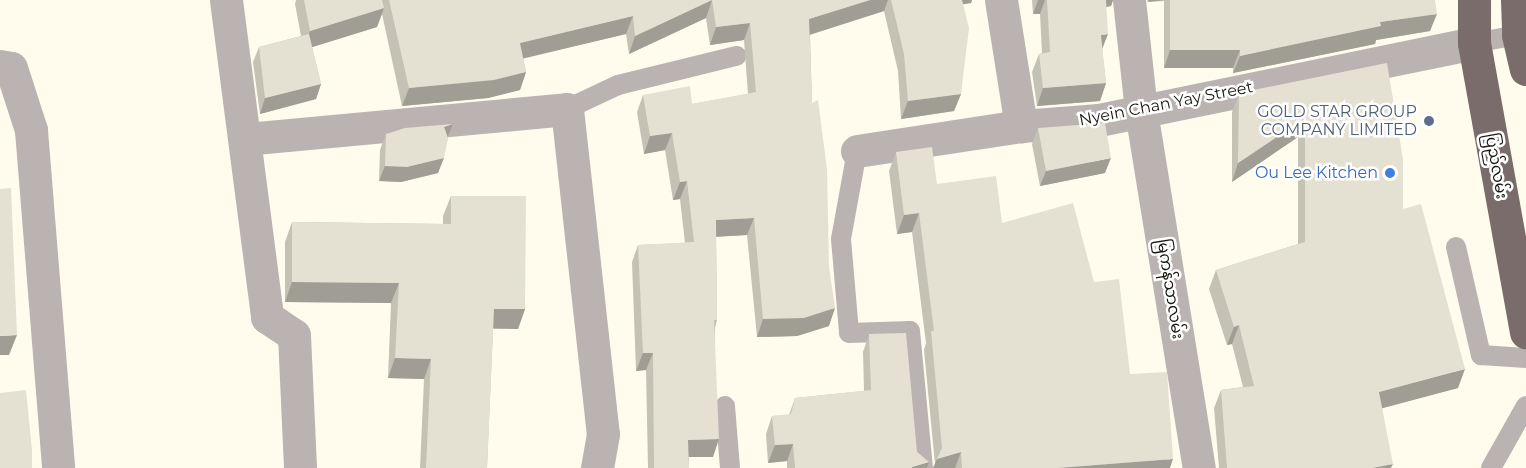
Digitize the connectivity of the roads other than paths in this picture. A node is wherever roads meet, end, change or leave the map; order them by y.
1 (226, 0) edge
2 (1001, 0) edge
3 (1129, 0) edge
4 (1474, 0) edge
5 (1517, 0) edge
6 (1518, 35) junction
7 (1474, 43) junction
8 (736, 56) dead end
9 (0, 66) edge
10 (1526, 69) edge
11 (567, 109) junction
12 (1141, 111) junction
13 (1021, 126) junction
14 (245, 139) junction
15 (857, 151) joint
16 (1456, 247) dead end
17 (1526, 332) edge
18 (1526, 358) edge
19 (725, 405) dead end
20 (1526, 406) edge
21 (58, 468) edge
22 (300, 468) edge
23 (597, 468) edge
24 (730, 468) edge
25 (923, 468) edge
26 (1199, 468) edge
27 (1491, 468) edge

1 - 14 street
2 - 13 street
3 - 12 street, မြကန်သာလမ်း
4 - 7 highway, ပြည်လမ်း
5 - 6 highway
6 - 7 lane
6 - 10 highway
7 - 12 street, Nyein Chan Yay Street
7 - 17 highway, ပြည်လမ်း
8 - 11 lane
9 - 21 street
11 - 14 street
11 - 23 street
12 - 13 street, Nyein Chan Yay Street
12 - 26 street, မြကန်သာလမ်း
13 - 15 street, Nyein Chan Yay Street
14 - 22 street
15 - 25 lane
16 - 18 lane
19 - 24 lane
20 - 27 lane

